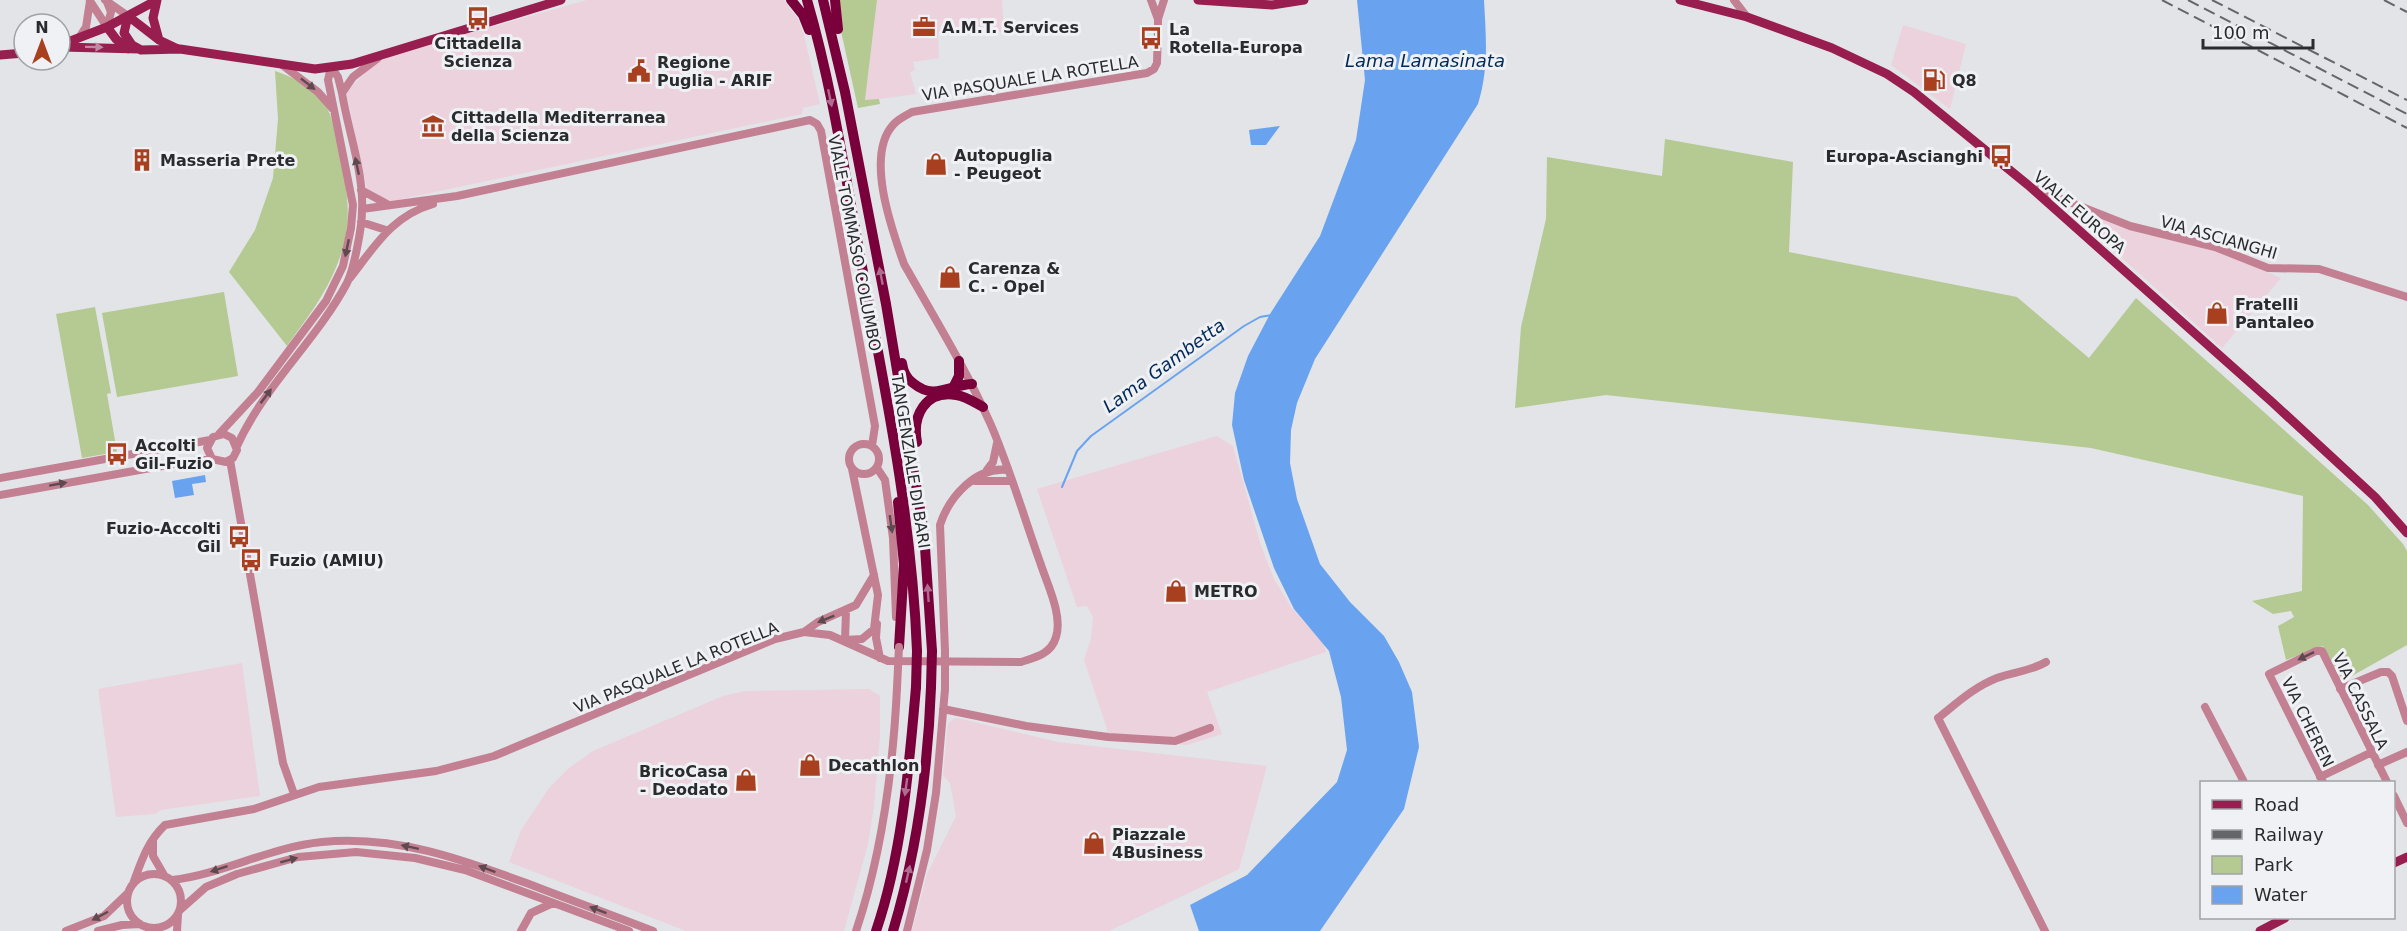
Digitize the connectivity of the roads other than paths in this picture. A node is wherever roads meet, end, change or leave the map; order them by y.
1 (90, 0) edge
2 (157, 0) edge
3 (561, 0) edge
4 (792, 0) edge
5 (807, 0) edge
6 (823, 0) edge
7 (835, 0) edge
8 (1151, 0) edge
9 (1164, 0) edge
10 (1198, 0) edge
11 (1304, 0) edge
12 (1680, 0) edge
13 (1734, 0) edge
14 (106, 1) edge
15 (128, 16) junction
16 (1747, 17) junction
17 (1158, 19) junction
18 (107, 27) junction
19 (79, 38) junction
20 (159, 40) junction
21 (72, 41) edge
22 (72, 47) edge
23 (128, 49) junction
24 (180, 49) junction
25 (141, 50) junction
26 (381, 55) junction
27 (280, 63) junction
28 (331, 67) junction
29 (825, 69) junction
30 (342, 93) junction
31 (333, 109) junction
32 (855, 142) junction
33 (2028, 185) junction
34 (361, 190) junction
35 (457, 196) junction
36 (391, 206) junction
37 (362, 209) junction
38 (361, 222) junction
39 (386, 230) junction
40 (348, 281) junction
41 (2407, 297) edge
42 (886, 304) junction
43 (959, 361) junction
44 (972, 384) junction
45 (956, 391) junction
46 (982, 406) junction
47 (219, 434) junction
48 (210, 440) junction
49 (997, 442) junction
50 (237, 446) junction
51 (872, 446) junction
52 (212, 459) junction
53 (230, 460) junction
54 (877, 468) junction
55 (852, 470) junction
56 (987, 470) junction
57 (1008, 470) junction
58 (914, 471) junction
59 (866, 475) junction
60 (0, 478) edge
61 (973, 481) junction
62 (1012, 481) junction
63 (902, 487) junction
64 (858, 490) junction
65 (0, 495) edge
66 (2407, 533) edge
67 (874, 575) junction
68 (846, 611) junction
69 (877, 617) junction
70 (804, 632) junction
71 (844, 640) junction
72 (899, 647) junction
73 (880, 658) junction
74 (2046, 663) dead end
75 (2269, 674) joint
76 (2340, 689) junction
77 (2205, 707) dead end
78 (943, 709) junction
79 (2407, 721) edge
80 (1210, 728) dead end
81 (2372, 752) junction
82 (2407, 752) edge
83 (2378, 765) junction
84 (2321, 780) edge
85 (2243, 781) edge
86 (2386, 781) edge
87 (294, 794) junction
88 (2395, 798) edge
89 (2407, 823) edge
90 (155, 835) junction
91 (466, 865) junction
92 (164, 875) junction
93 (172, 880) junction
94 (507, 881) junction
95 (133, 884) junction
96 (128, 893) junction
97 (553, 903) junction
98 (179, 912) junction
99 (2283, 919) edge
100 (140, 924) junction
101 (156, 930) edge
102 (66, 931) edge
103 (98, 931) edge
104 (177, 931) edge
105 (521, 931) edge
106 (629, 931) edge
107 (653, 931) edge
108 (856, 931) edge
109 (876, 931) edge
110 (893, 931) edge
111 (907, 931) edge
112 (2045, 931) edge
113 (2260, 931) edge

1 - 18 street
1 - 19 street
2 - 15 main road
2 - 20 main road
3 - 26 main road
4 - 29 highway
5 - 29 highway, TANGENZIALE DI BARI
6 - 32 highway, TANGENZIALE DI BARI
7 - 32 highway
8 - 17 street
9 - 17 street
10 - 11 main road
12 - 16 main road, VIALE EUROPA
13 - 16 street
14 - 15 street
14 - 18 street
15 - 18 main road
15 - 20 main road
15 - 25 main road
16 - 33 main road, VIALE EUROPA
17 - 43 street, VIA PASQUALE LA ROTELLA
18 - 19 main road
18 - 23 main road
19 - 21 main road
20 - 24 main road
22 -> 23 main road
23 - 25 main road
24 - 25 main road
24 - 27 main road
26 - 28 main road
26 - 30 street
27 - 28 main road
27 -> 31 street
28 - 30 street
28 - 31 street
29 -> 63 highway, TANGENZIALE DI BARI
34 -> 30 street
31 -> 47 street
42 -> 32 highway, TANGENZIALE DI BARI
33 - 41 street, VIA ASCIANGHI
33 - 66 main road, VIALE EUROPA
34 - 36 street
34 - 37 street
35 - 36 street
35 - 39 street
35 - 51 street, VIALE TOMMASO COLUMBO
36 - 37 street
37 - 38 street
38 - 39 street
38 - 40 street
39 - 40 street
50 -> 40 street
42 - 45 highway
42 - 58 highway, TANGENZIALE DI BARI
43 - 44 street, VIA PASQUALE LA ROTELLA
43 - 45 highway
44 - 45 highway
44 - 46 street, VIA PASQUALE LA ROTELLA
45 - 46 highway
45 - 58 highway
46 - 49 street, VIA PASQUALE LA ROTELLA
47 - 48 street
47 - 50 street
48 - 52 street
48 - 60 street
49 - 56 street
49 - 57 street, VIA PASQUALE LA ROTELLA
50 - 53 street
51 - 54 street
51 - 55 street
52 - 53 street
65 -> 52 street
53 - 87 street
54 - 59 street
54 -> 72 street
55 - 59 street
55 - 64 street
56 - 57 street
56 - 61 street
57 - 62 street, VIA PASQUALE LA ROTELLA
110 -> 58 highway, TANGENZIALE DI BARI, bridge
59 - 64 street
61 - 62 street
61 - 78 street, bridge
62 - 73 street, VIA PASQUALE LA ROTELLA
63 - 72 highway
63 -> 109 highway, TANGENZIALE DI BARI, bridge
64 - 67 street
67 - 68 street
67 - 69 street
68 -> 70 street
68 - 71 street
69 - 71 street
69 - 73 street
70 - 71 street, VIA PASQUALE LA ROTELLA
70 - 87 street, VIA PASQUALE LA ROTELLA
71 - 73 street, VIA PASQUALE LA ROTELLA
72 - 108 street, bridge
74 - 112 street
76 -> 75 street, VIA CASSALA
75 - 84 street, VIA CHEREN
76 - 79 street
76 - 81 street, VIA CASSALA
77 - 85 street
78 - 80 street
78 - 111 street
81 - 83 street, VIA CASSALA
81 - 84 street
82 - 83 street
83 - 86 street, VIA CASSALA
87 - 90 street, VIA PASQUALE LA ROTELLA
88 - 89 street
90 - 92 street
90 - 95 street
91 -> 93 street
91 - 94 street
98 -> 91 street
92 - 93 street
92 - 95 street
93 - 98 street
94 - 97 street
107 -> 94 street
95 - 96 street
96 - 100 street
96 -> 102 street
97 - 105 street
97 - 106 street
98 - 101 street
98 - 104 street
99 - 113 main road
100 - 101 street
100 - 103 street

